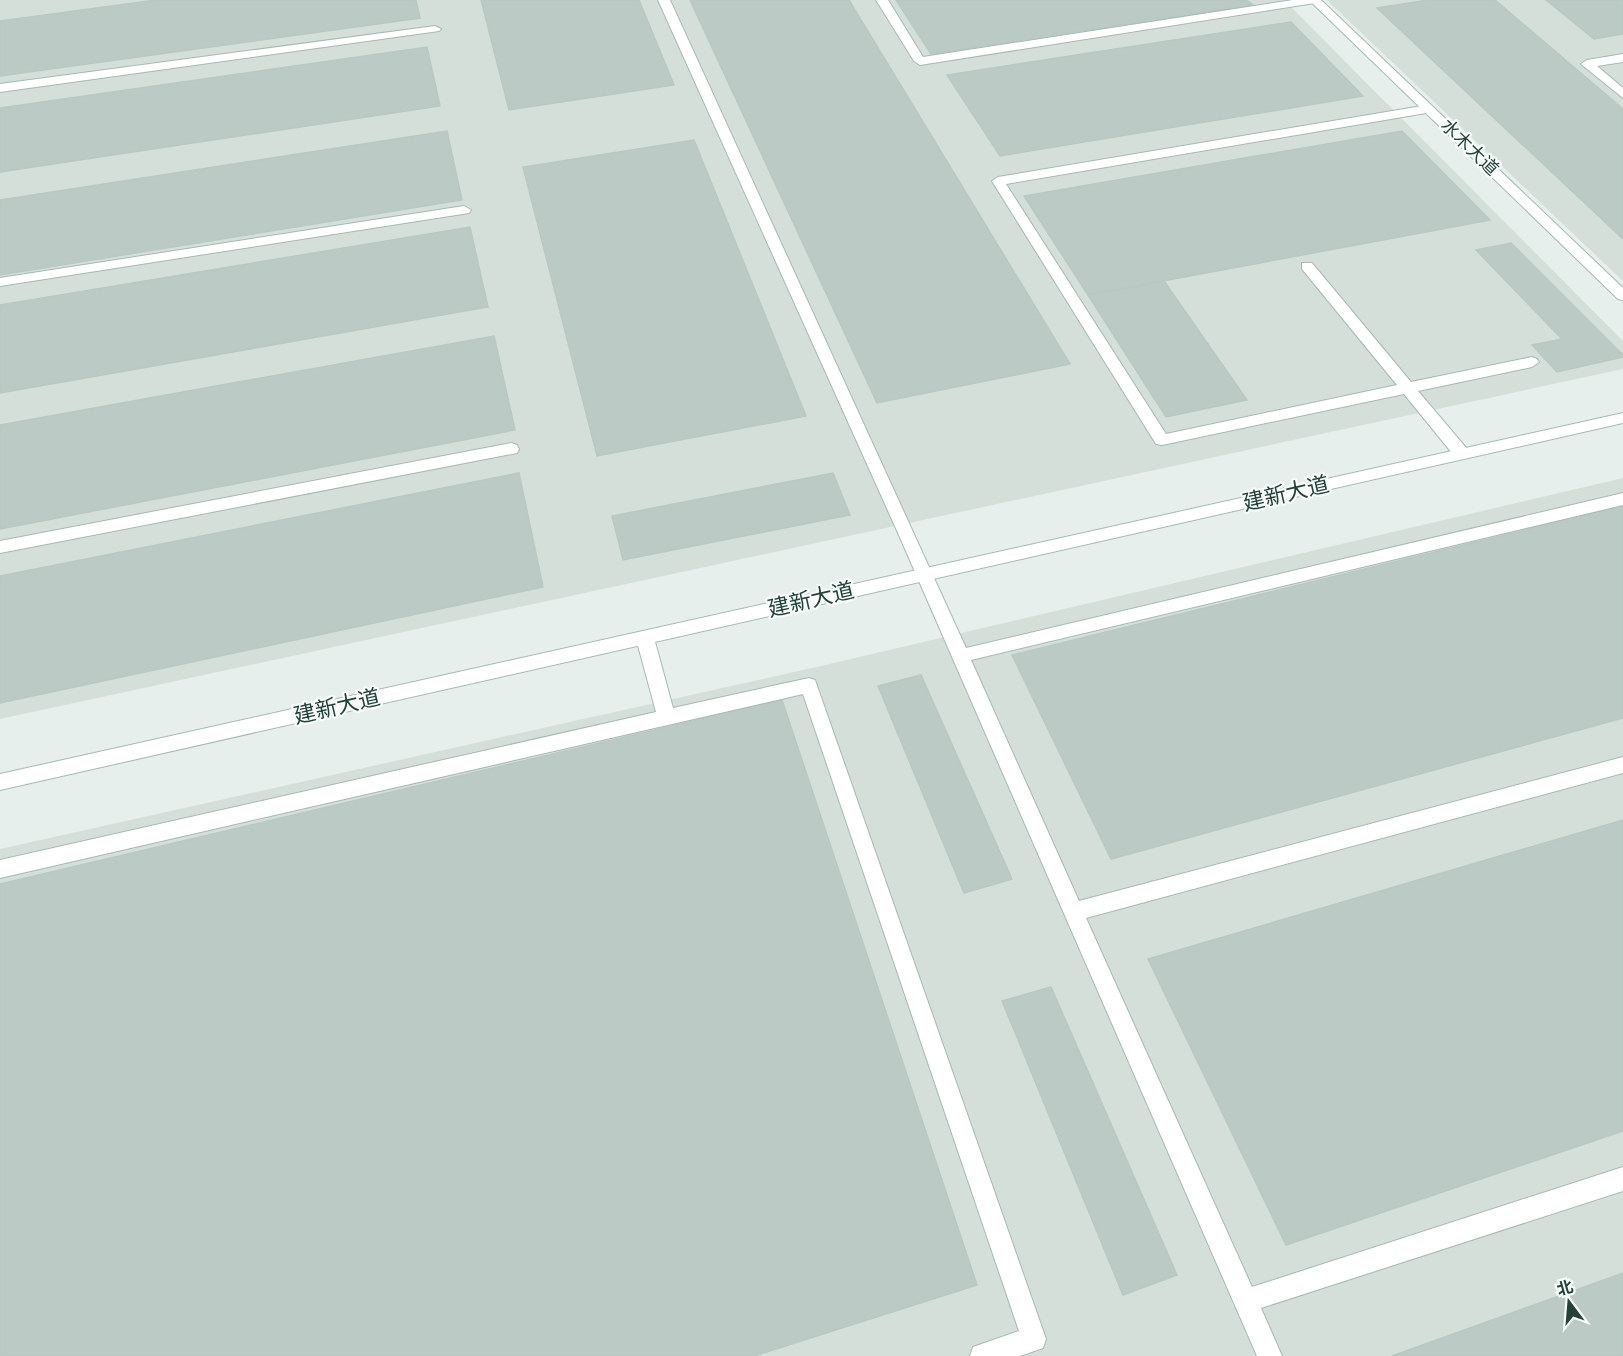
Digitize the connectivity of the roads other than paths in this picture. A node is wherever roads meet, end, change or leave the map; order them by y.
1 (664, 0) edge
2 (882, 0) edge
3 (1315, 0) edge
4 (1268, 4) edge
5 (435, 29) dead end
6 (1623, 58) edge
7 (0, 88) edge
8 (1623, 94) edge
9 (1428, 109) junction
10 (464, 210) dead end
11 (1307, 266) dead end
12 (0, 282) edge
13 (1623, 296) edge
14 (1532, 362) dead end
15 (1408, 388) junction
16 (1623, 418) edge
17 (511, 449) dead end
18 (1462, 454) junction
19 (1623, 499) edge
20 (0, 547) edge
21 (924, 575) junction
22 (645, 638) junction
23 (960, 656) junction
24 (666, 717) junction
25 (1623, 765) edge
26 (0, 782) edge
27 (0, 869) edge
28 (1073, 912) junction
29 (1623, 1179) edge
30 (1246, 1301) junction
31 (982, 1356) edge
32 (1270, 1356) edge

1 - 21 street
2 - 4 street
3 - 4 street
3 - 9 street, 水木大道
5 - 7 street
6 - 8 street
9 - 13 street, 水木大道
9 - 15 street
10 - 12 street
11 - 15 street
14 - 15 street
15 - 18 street
16 - 18 street, 建新大道
17 - 20 street
18 - 21 street, 建新大道
19 - 23 street
21 - 22 street, 建新大道
21 - 23 street
22 - 24 street
22 - 26 street, 建新大道
23 - 28 street
24 - 27 street
24 - 31 street
25 - 28 street
28 - 30 street
29 - 30 street
30 - 32 street

